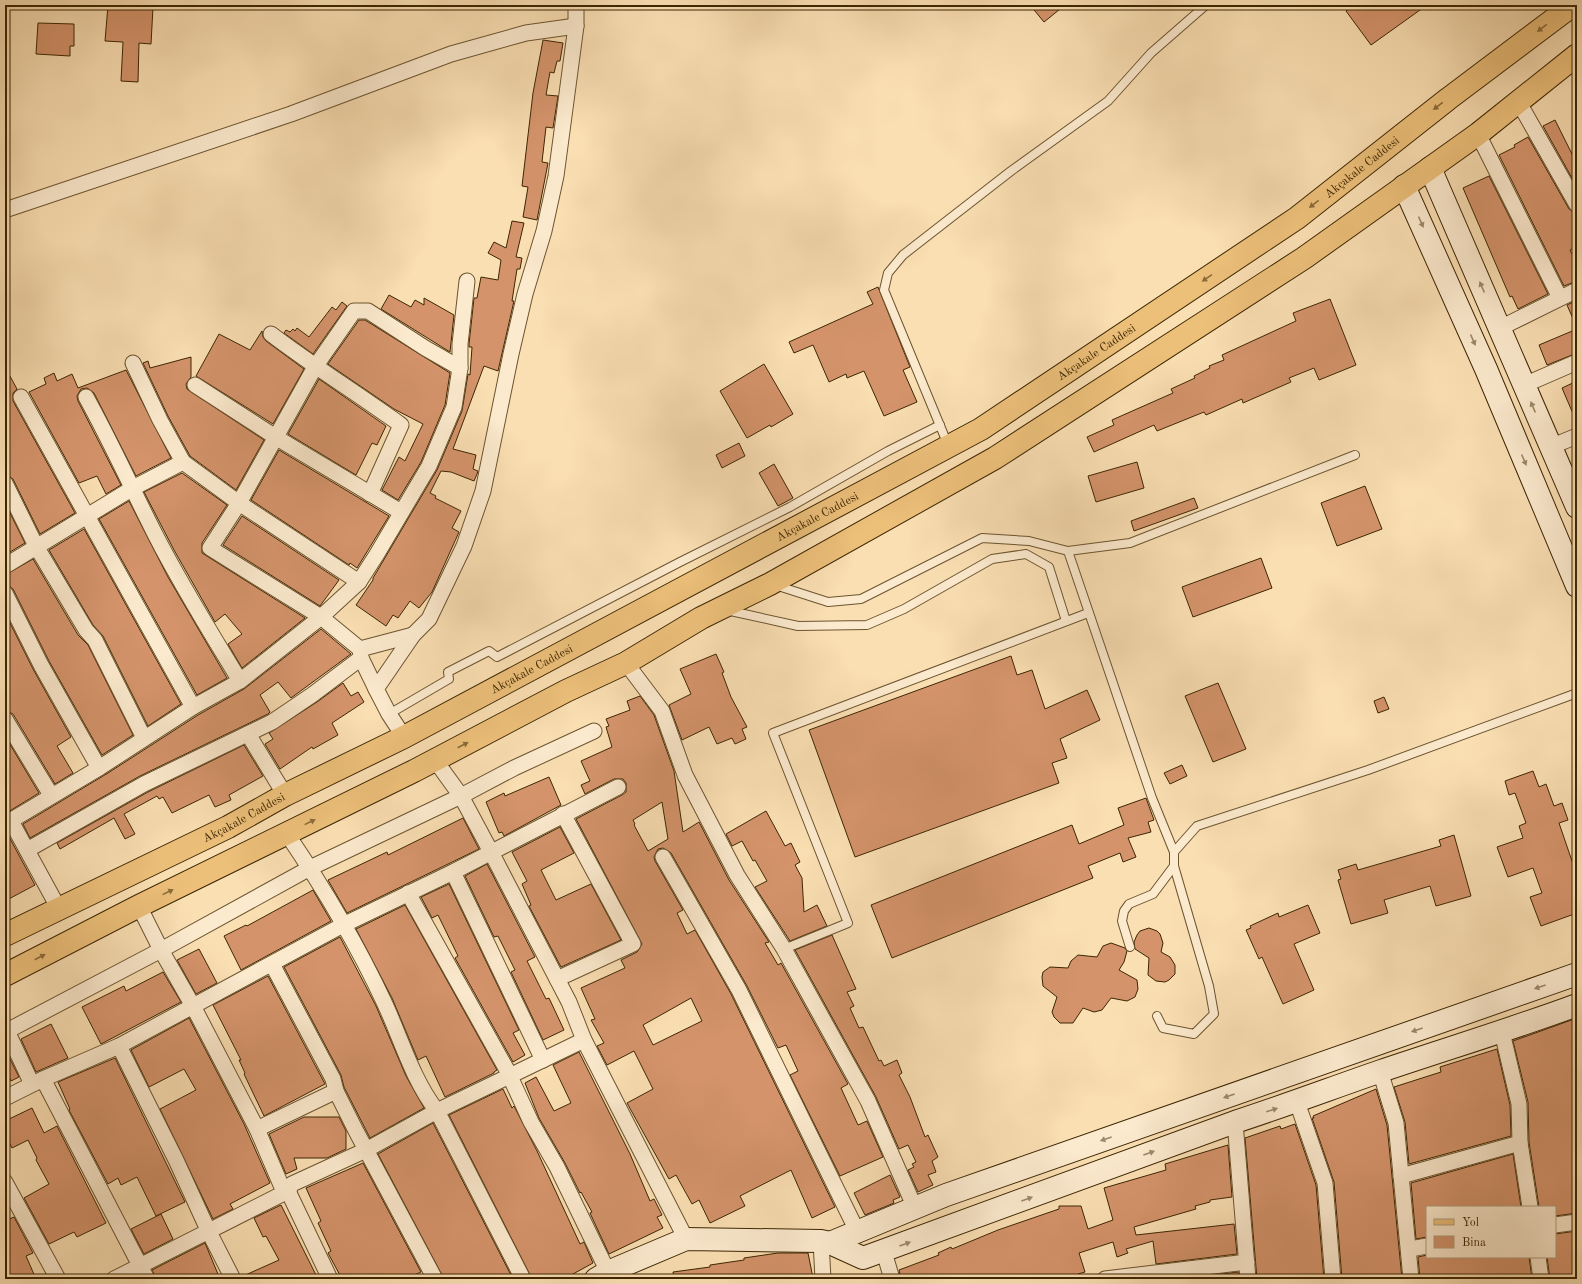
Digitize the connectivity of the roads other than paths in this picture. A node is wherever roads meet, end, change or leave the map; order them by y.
1 (576, 5) edge
2 (1206, 5) edge
3 (1568, 6) edge
4 (576, 26) junction
5 (1577, 55) edge
6 (1518, 101) junction
7 (1478, 134) junction
8 (1430, 168) junction
9 (1404, 186) junction
10 (1577, 204) edge
11 (5, 210) edge
12 (467, 281) dead end
13 (1577, 290) edge
14 (1560, 298) junction
15 (1500, 328) junction
16 (271, 334) dead end
17 (1577, 362) edge
18 (133, 364) dead end
19 (315, 367) junction
20 (460, 368) junction
21 (195, 385) dead end
22 (1524, 386) junction
23 (21, 397) dead end
24 (86, 397) dead end
25 (940, 425) junction
26 (1577, 436) edge
27 (277, 438) junction
28 (949, 446) junction
29 (1550, 447) junction
30 (1355, 455) dead end
31 (183, 462) junction
32 (5, 483) edge
33 (133, 488) junction
34 (370, 494) junction
35 (239, 504) junction
36 (1577, 507) edge
37 (401, 512) junction
38 (86, 515) junction
39 (36, 546) junction
40 (1068, 551) junction
41 (5, 566) edge
42 (359, 582) junction
43 (770, 584) junction
44 (1577, 586) edge
45 (5, 593) edge
46 (721, 609) junction
47 (1088, 613) junction
48 (321, 617) junction
49 (1066, 621) junction
50 (413, 635) junction
51 (361, 653) junction
52 (626, 663) junction
53 (240, 681) junction
54 (376, 689) junction
55 (1577, 693) edge
56 (193, 707) junction
57 (389, 714) junction
58 (5, 719) edge
59 (594, 731) dead end
60 (248, 734) junction
61 (404, 737) junction
62 (144, 738) junction
63 (435, 760) junction
64 (99, 768) junction
65 (618, 787) dead end
66 (51, 795) junction
67 (285, 795) junction
68 (461, 796) junction
69 (563, 814) junction
70 (7, 821) edge
71 (287, 834) junction
72 (27, 850) junction
73 (491, 852) junction
74 (1174, 852) junction
75 (663, 857) dead end
76 (1174, 866) junction
77 (310, 868) junction
78 (453, 872) junction
79 (408, 893) junction
80 (139, 906) junction
81 (59, 910) junction
82 (343, 925) junction
83 (5, 935) edge
84 (1130, 947) dead end
85 (784, 949) junction
86 (161, 950) junction
87 (272, 964) junction
88 (1577, 974) edge
89 (5, 975) edge
90 (558, 979) junction
91 (1577, 1005) edge
92 (193, 1006) junction
93 (1157, 1016) dead end
94 (6, 1032) edge
95 (1502, 1032) junction
96 (584, 1040) junction
97 (119, 1046) junction
98 (543, 1060) junction
99 (1380, 1072) junction
100 (509, 1077) junction
101 (37, 1082) junction
102 (336, 1091) junction
103 (5, 1098) edge
104 (1297, 1102) junction
105 (437, 1111) junction
106 (1235, 1122) junction
107 (257, 1129) junction
108 (1520, 1143) junction
109 (366, 1150) junction
110 (1401, 1176) junction
111 (5, 1182) edge
112 (288, 1191) junction
113 (1530, 1206) edge
114 (915, 1208) junction
115 (1577, 1222) edge
116 (1556, 1225) edge
117 (208, 1230) junction
118 (858, 1232) junction
119 (686, 1239) junction
120 (826, 1242) junction
121 (1426, 1246) edge
122 (1410, 1249) junction
123 (884, 1252) junction
124 (1538, 1258) edge
125 (1247, 1262) junction
126 (139, 1266) junction
127 (602, 1275) edge
128 (58, 1279) edge
129 (114, 1279) edge
130 (147, 1279) edge
131 (233, 1279) edge
132 (330, 1279) edge
133 (434, 1279) edge
134 (523, 1279) edge
135 (823, 1279) edge
136 (892, 1279) edge
137 (1105, 1279) edge
138 (1248, 1279) edge
139 (1333, 1279) edge
140 (1411, 1279) edge
141 (1541, 1279) edge

1 - 4 street
2 - 25 lane
3 -> 28 main road, Akçakale Caddesi
4 - 11 street
4 - 50 street
5 - 6 main road
6 - 7 main road
6 - 10 street
7 - 8 main road
7 - 14 street
8 - 9 main road
15 -> 8 street
9 - 43 main road
9 -> 44 street
12 - 20 street
13 - 14 street
14 - 15 street
15 - 22 street
16 - 19 street
17 - 22 street
18 - 31 street
19 - 20 street
19 - 27 street
19 - 34 street
20 - 37 street
21 - 27 street
29 -> 22 street
23 - 38 street
24 - 33 street
25 - 28 lane
25 - 57 lane
26 - 29 street
27 - 34 street
27 - 35 street
28 - 61 main road, Akçakale Caddesi
29 - 36 street
30 - 40 lane
31 - 33 street
31 - 35 street
32 - 39 street
33 - 38 street
33 - 53 street
34 - 37 street
35 - 42 street
35 - 48 street
37 - 42 street
38 - 39 street
38 - 56 street
39 - 41 street
39 - 62 street
40 - 43 lane
40 - 47 lane
42 - 48 street
43 - 46 main road
45 - 64 street
46 - 49 lane
46 - 52 main road
47 - 49 lane
47 - 74 lane
48 - 51 street
48 - 53 street
49 - 85 lane
50 - 51 street
50 - 54 street
51 - 54 street
51 - 60 street
63 -> 52 main road
52 - 85 street
53 - 56 street
54 - 57 street
55 - 74 lane
56 - 62 street
57 - 61 street
58 - 66 street
59 - 68 street
60 - 67 street
60 - 72 street
61 - 67 main road, Akçakale Caddesi
62 - 64 street
63 - 68 street
71 -> 63 main road
64 - 66 street
65 - 69 street
66 - 70 street
67 - 81 main road, Akçakale Caddesi
68 - 73 street
68 - 77 street
69 - 73 street
69 - 90 street
70 - 72 street
71 - 77 street
80 -> 71 main road
72 - 81 street
73 - 78 street
73 - 90 street
74 - 76 lane
75 - 118 street
76 - 84 lane
76 - 93 lane
77 - 82 street
77 - 86 street
78 - 79 street
78 - 98 street
79 - 82 street
79 - 100 street
80 - 86 street
89 -> 80 main road
81 - 83 main road, Akçakale Caddesi
82 - 87 street
82 - 105 street
85 - 114 street
86 - 92 street
86 - 94 street
87 - 92 street
87 - 102 street
88 -> 114 street
90 - 96 street
91 - 95 street
92 - 97 street
92 - 107 street
94 - 101 street
95 - 99 street
95 - 108 street
96 - 98 street
96 - 119 street
97 - 101 street
97 - 117 street
98 - 100 street
99 - 104 street
99 - 110 street
100 - 105 street
100 - 127 street
101 - 103 street
101 - 126 street
102 - 107 street
102 - 109 street
106 -> 104 street
104 - 139 street
105 - 109 street
105 - 134 street
123 -> 106 street
106 - 125 street
107 - 112 street
108 - 110 street
108 - 113 street
109 - 112 street
109 - 133 street
110 - 122 street
111 - 128 street
112 - 117 street
112 - 132 street
114 - 118 street
115 - 116 street
117 - 126 street
117 - 131 street
118 - 120 street
119 - 120 street
119 - 127 street
120 - 123 street
120 - 135 street
121 - 122 street
122 - 140 street
123 - 136 street
124 - 141 street
125 - 137 street
125 - 138 street
126 - 129 street
126 - 130 street

